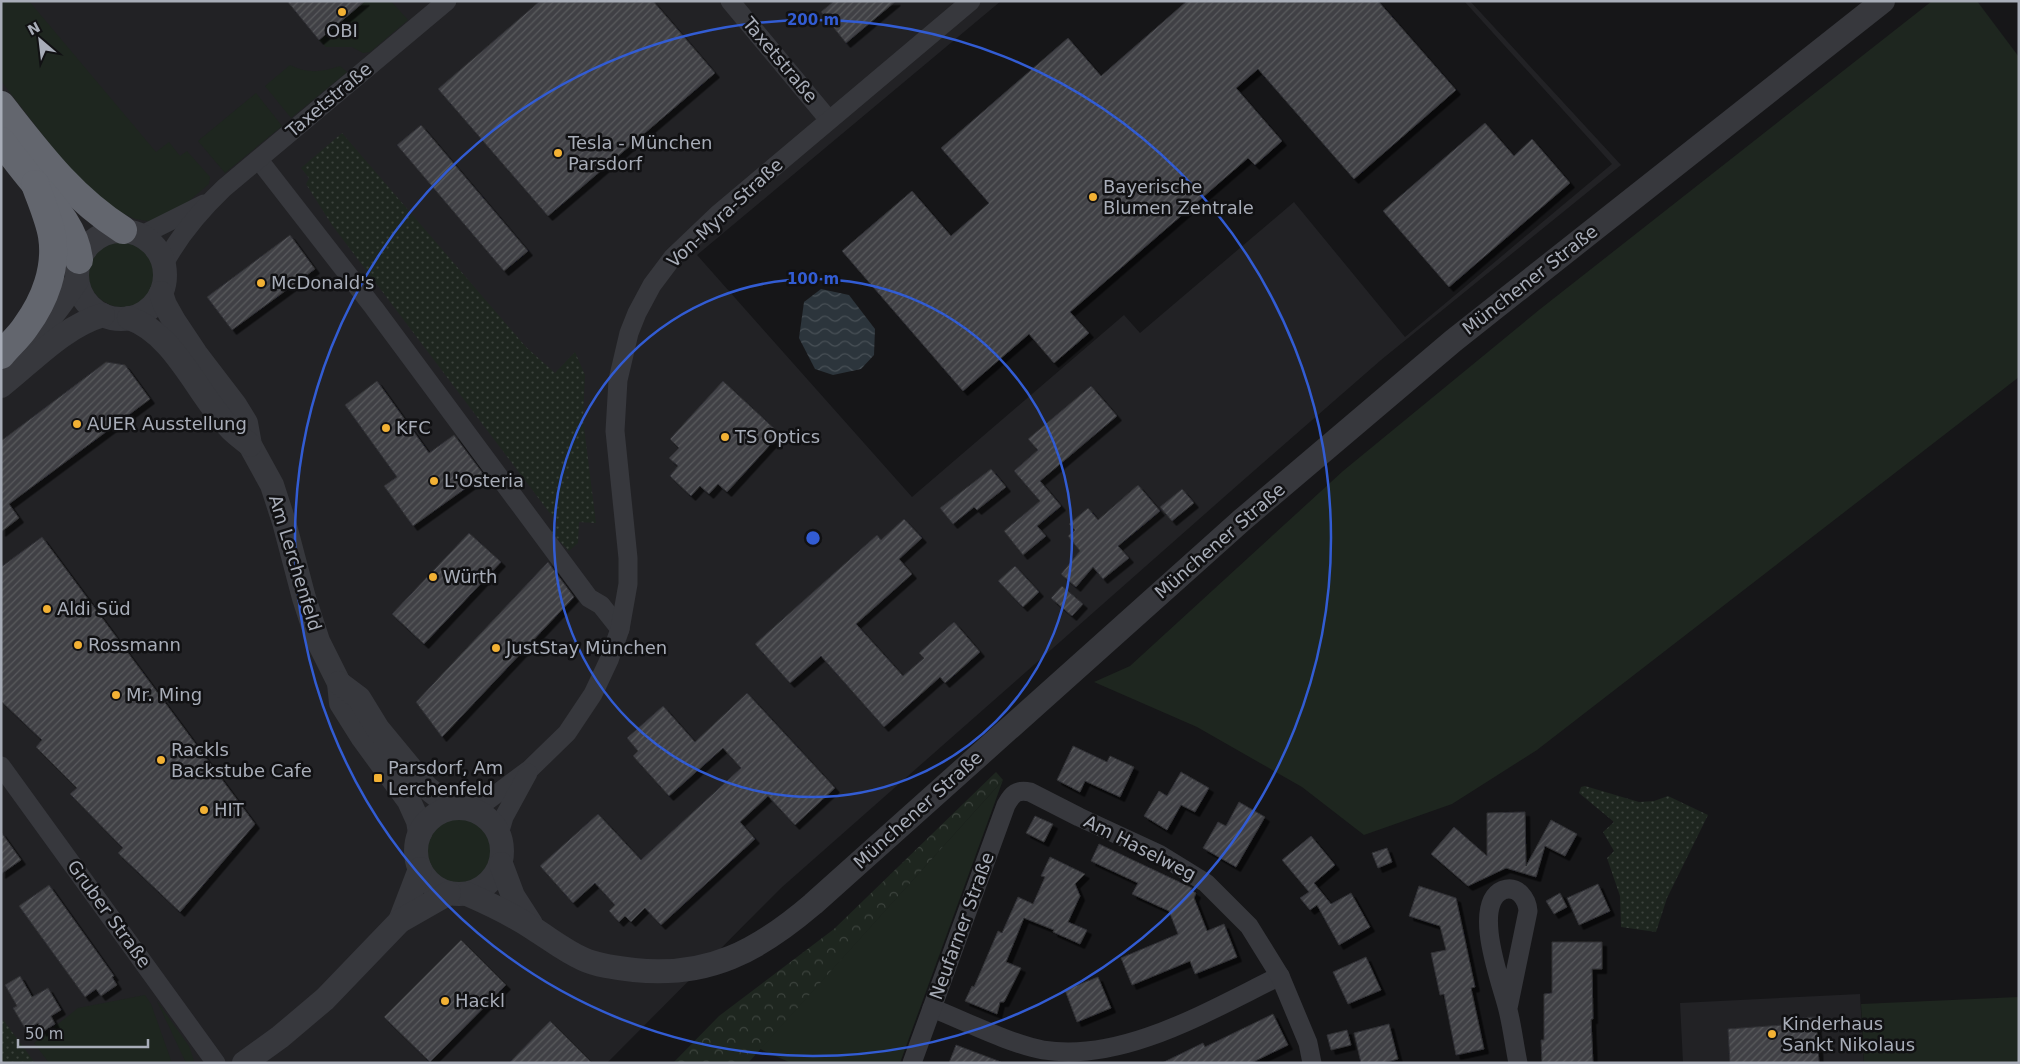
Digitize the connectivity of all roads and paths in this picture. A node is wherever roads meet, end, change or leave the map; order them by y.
1 (447, 1) edge
2 (730, 1) edge
3 (970, 1) edge
4 (1883, 1) edge
5 (1, 105) edge
6 (829, 120) junction
7 (1, 141) edge
8 (259, 160) junction
9 (35, 184) junction
10 (212, 200) junction
11 (132, 233) junction
12 (164, 264) junction
13 (78, 270) junction
14 (161, 293) junction
15 (103, 315) junction
16 (129, 318) junction
17 (1, 356) edge
18 (1, 360) edge
19 (1, 386) edge
20 (250, 444) junction
21 (620, 629) junction
22 (339, 683) junction
23 (1, 766) edge
24 (530, 769) junction
25 (1016, 792) joint
26 (462, 809) junction
27 (420, 833) junction
28 (499, 834) junction
29 (501, 864) junction
30 (420, 870) junction
31 (458, 894) junction
32 (400, 921) junction
33 (533, 928) junction
34 (1280, 976) junction
35 (932, 1008) junction
36 (1508, 1008) junction
37 (216, 1063) edge
38 (244, 1063) edge
39 (912, 1063) edge
40 (1312, 1063) edge
41 (1518, 1063) edge

1 - 8 street, Taxetstraße
2 - 6 street, Taxetstraße
3 - 6 street, Von-Myra-Straße
4 - 33 street, Münchener Straße
5 - 11 highway
6 - 21 street, Von-Myra-Straße
7 - 9 highway
8 - 10 street, Taxetstraße
8 - 21 street
9 - 13 highway
9 - 17 highway
10 - 11 street, Taxetstraße
10 - 12 street, Taxetstraße
11 - 12 street
11 - 13 street
12 - 14 street
13 - 15 street
13 - 18 street
14 - 16 street
14 - 20 street, Am Lerchenfeld
15 - 16 street, Am Lerchenfeld
15 - 19 street
16 - 20 street, Am Lerchenfeld
20 - 22 street, Am Lerchenfeld
21 - 24 street, Von-Myra-Straße
22 - 26 street, Am Lerchenfeld
22 - 27 street, Am Lerchenfeld
23 - 37 street, Gruber Straße
24 - 26 street, Von-Myra-Straße
24 - 28 street, Von-Myra-Straße
25 - 34 street, Am Haselweg
25 - 35 street, Neufarner Straße
26 - 27 street
26 - 28 street, Am Lerchenfeld
27 - 30 street, Am Lerchenfeld
28 - 29 street
29 - 31 street
29 - 33 street, Münchener Straße
30 - 31 street
30 - 32 street
31 - 32 street
31 - 33 street, Münchener Straße
32 - 38 street
34 - 35 street
34 - 40 street, Am Haselweg
35 - 39 street, Neufarner Straße
36 - 36 street
36 - 41 street

